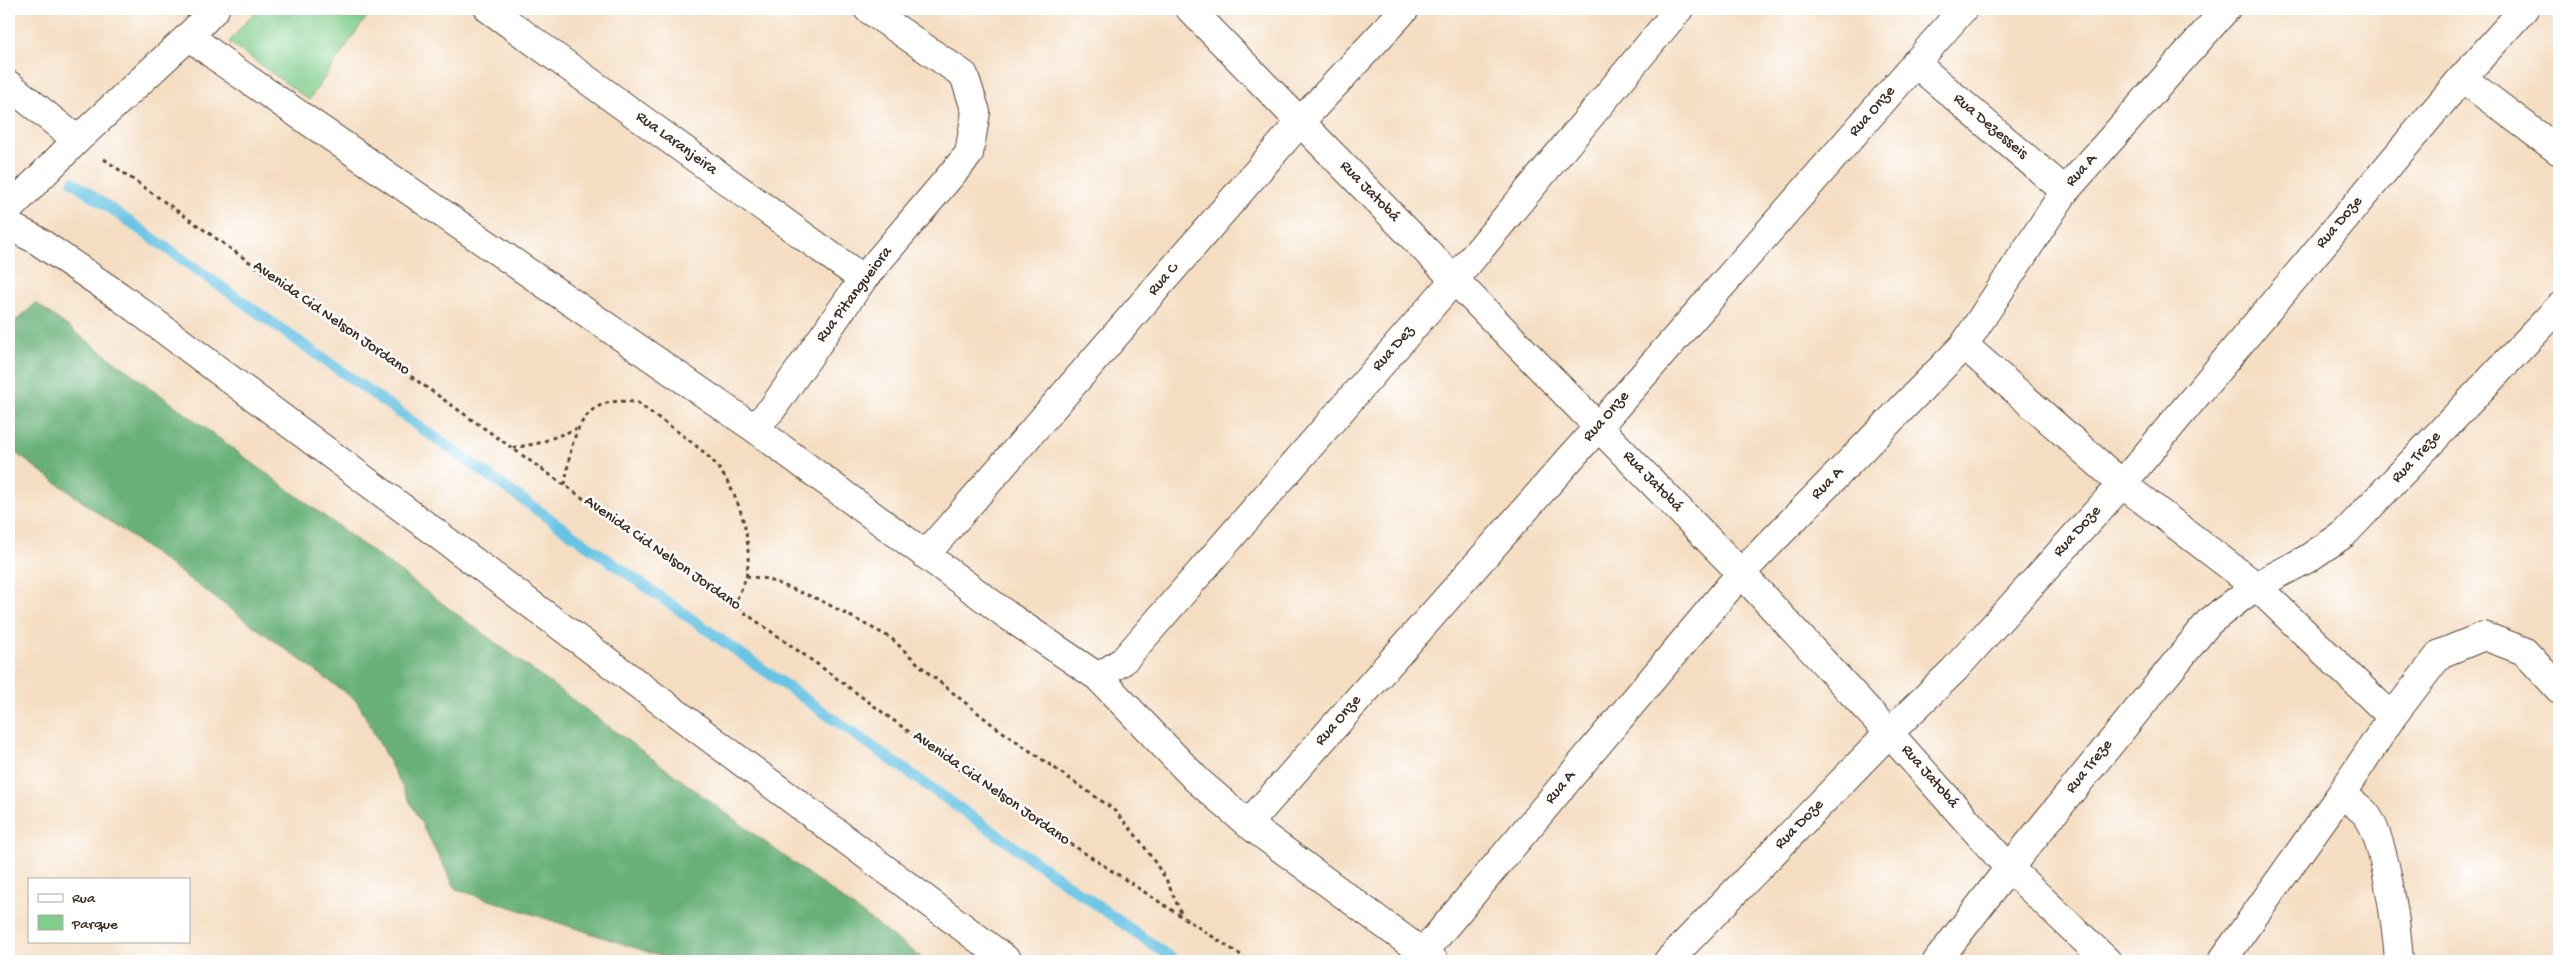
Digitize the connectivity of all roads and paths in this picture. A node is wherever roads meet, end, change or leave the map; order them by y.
1 (215, 9) edge
2 (488, 9) edge
3 (868, 9) edge
4 (1190, 9) edge
5 (1405, 9) edge
6 (1679, 9) edge
7 (1962, 9) edge
8 (2226, 9) edge
9 (2524, 9) edge
10 (189, 36) junction
11 (1915, 64) junction
12 (2462, 78) junction
13 (9, 85) edge
14 (1301, 121) junction
15 (77, 140) junction
16 (2559, 152) edge
17 (2064, 191) junction
18 (9, 209) edge
19 (9, 226) edge
20 (863, 279) junction
21 (1455, 280) junction
22 (2559, 307) edge
23 (1964, 345) junction
24 (1598, 427) junction
25 (754, 428) junction
26 (576, 429) junction
27 (513, 448) junction
28 (2122, 484) junction
29 (565, 485) junction
30 (926, 554) junction
31 (1740, 573) junction
32 (746, 576) junction
33 (2256, 586) junction
34 (734, 605) junction
35 (1098, 677) junction
36 (2559, 689) edge
37 (2392, 717) junction
38 (1889, 733) junction
39 (2341, 794) junction
40 (1248, 824) junction
41 (2008, 868) junction
42 (1183, 916) junction
43 (1428, 958) edge
44 (1007, 959) edge
45 (1250, 961) edge
46 (1668, 961) edge
47 (1937, 961) edge
48 (2107, 961) edge
49 (2222, 961) edge
50 (2399, 961) edge

1 - 10 street
2 - 20 street, Rua Laranjeira
3 - 20 street, Rua Pitangueiora
4 - 14 street, Rua Jatobá
5 - 14 street, Rua C
6 - 21 street, Rua Dez
7 - 11 street, Rua Onze
8 - 17 street, Rua A
9 - 12 street, Rua Doze
10 - 15 street
10 - 25 street
11 - 17 street, Rua Dezesseis
11 - 24 street, Rua Onze
12 - 16 street
12 - 28 street, Rua Doze
13 - 15 street
14 - 21 street, Rua Jatobá
14 - 30 street, Rua C
15 - 18 street
15 - 27 path, Avenida Cid Nelson Jordano
17 - 23 street, Rua A
19 - 44 street
20 - 25 street, Rua Pitangueiora
21 - 24 street, Rua Jatobá
21 - 35 street, Rua Dez
22 - 33 street, Rua Treze
23 - 28 street
23 - 31 street, Rua A
24 - 31 street, Rua Jatobá
24 - 40 street, Rua Onze
25 - 30 street
26 - 27 path
26 - 29 path
26 - 32 path
27 - 29 path, Avenida Cid Nelson Jordano
28 - 33 street
28 - 38 street, Rua Doze
29 - 34 path, Avenida Cid Nelson Jordano
30 - 35 street
31 - 38 street, Rua Jatobá
31 - 43 street, Rua A
32 - 34 path
32 - 42 path
33 - 37 street
33 - 41 street, Rua Treze
34 - 42 path, Avenida Cid Nelson Jordano
35 - 40 street
36 - 37 street
37 - 39 street
38 - 41 street, Rua Jatobá
38 - 46 street, Rua Doze
39 - 49 street
39 - 50 street
40 - 43 street
41 - 47 street, Rua Treze
41 - 48 street, Rua Jatobá
42 - 45 path, Avenida Cid Nelson Jordano

